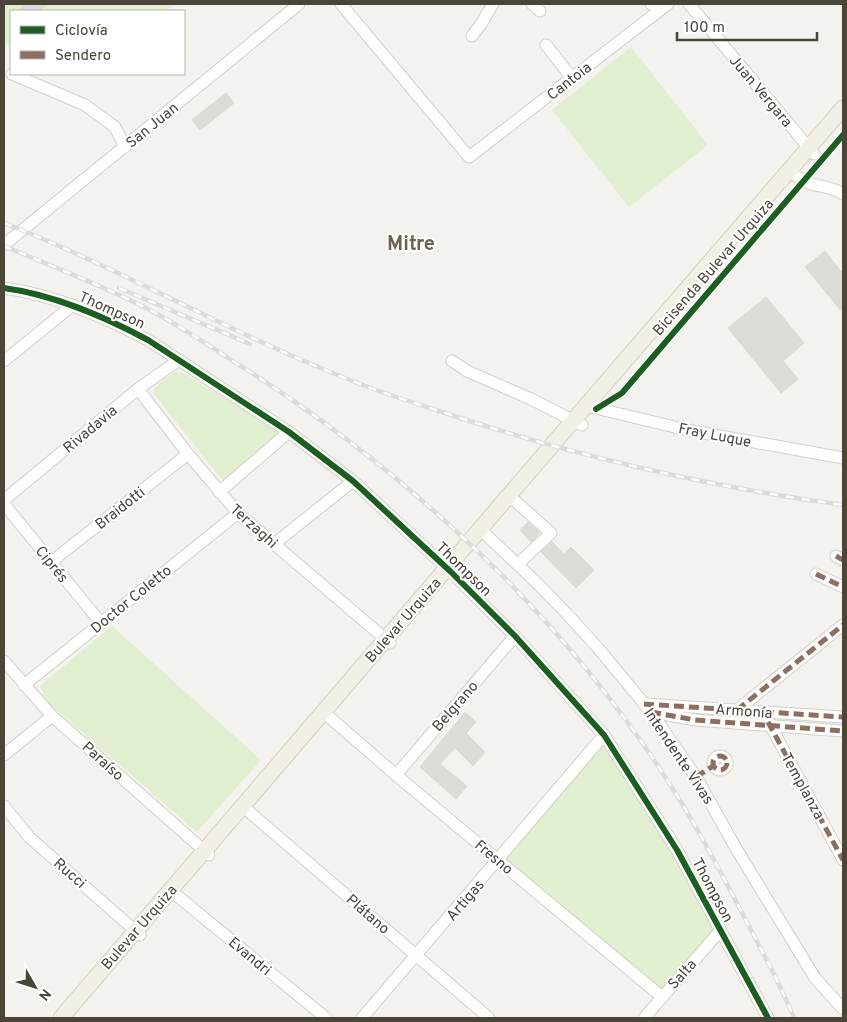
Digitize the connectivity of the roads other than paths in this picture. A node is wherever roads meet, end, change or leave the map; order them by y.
1 (299, 4) edge
2 (341, 4) edge
3 (493, 4) edge
4 (651, 4) edge
5 (667, 4) edge
6 (689, 4) edge
7 (472, 36) dead end
8 (546, 45) dead end
9 (14, 75) edge
10 (572, 78) junction
11 (843, 108) edge
12 (843, 120) edge
13 (125, 146) junction
14 (811, 151) junction
15 (796, 176) junction
16 (843, 194) edge
17 (8, 241) edge
18 (4, 288) edge
19 (73, 305) junction
20 (178, 360) junction
21 (4, 361) edge
22 (452, 361) dead end
23 (138, 389) junction
24 (592, 407) junction
25 (578, 423) junction
26 (289, 432) junction
27 (188, 454) junction
28 (843, 458) edge
29 (353, 481) junction
30 (219, 492) junction
31 (514, 500) junction
32 (4, 502) edge
33 (238, 513) junction
34 (483, 531) junction
35 (274, 544) junction
36 (51, 562) junction
37 (518, 564) junction
38 (449, 570) junction
39 (816, 574) dead end
40 (843, 587) edge
41 (101, 624) junction
42 (843, 625) edge
43 (515, 636) junction
44 (388, 641) junction
45 (4, 661) edge
46 (24, 685) junction
47 (648, 708) junction
48 (737, 710) junction
49 (764, 712) junction
50 (52, 716) junction
51 (328, 716) junction
52 (843, 718) edge
53 (769, 725) junction
54 (843, 731) edge
55 (604, 735) junction
56 (4, 755) edge
57 (713, 766) dead end
58 (396, 775) junction
59 (696, 777) junction
60 (4, 806) edge
61 (247, 810) junction
62 (207, 853) junction
63 (498, 860) junction
64 (843, 860) edge
65 (175, 894) junction
66 (720, 931) junction
67 (138, 933) junction
68 (416, 956) junction
69 (662, 997) junction
70 (843, 1009) edge
71 (61, 1018) edge
72 (72, 1018) edge
73 (326, 1018) edge
74 (362, 1018) edge
75 (489, 1018) edge
76 (644, 1018) edge
77 (768, 1018) edge

1 - 13 street, San Juan
2 - 10 street, Cantoia
3 - 7 street
4 - 5 street
5 - 10 street, Cantoia
6 - 14 street, Juan Vergara
8 - 10 street
9 - 13 street
11 - 14 main road, Bulevar Urquiza
12 - 14 main road, Bulevar Urquiza
13 - 17 street, San Juan
14 - 15 main road, Bulevar Urquiza
14 - 24 main road, Bulevar Urquiza
15 - 16 street
15 - 24 main road, Bulevar Urquiza
18 - 19 street, Thompson
19 - 20 street, Thompson
19 - 21 street
20 - 23 street, Rivadavia
20 - 26 street, Thompson
22 - 25 street
23 - 27 street, Terzaghi
23 - 32 street, Rivadavia
24 - 25 main road, Bulevar Urquiza
24 - 28 street, Fray Luque
25 - 31 main road, Bulevar Urquiza
25 - 34 main road, Bulevar Urquiza
26 - 29 street, Thompson
26 - 30 street
27 - 30 street, Terzaghi
27 - 36 street, Braidotti
29 - 35 street
29 - 38 street, Thompson
30 - 33 street, Terzaghi
31 - 34 main road, Bulevar Urquiza
31 - 37 street
32 - 36 street, Ciprés
33 - 35 street, Terzaghi
33 - 41 street, Doctor Coletto
34 - 37 street, Intendente Vivas
34 - 38 main road, Bulevar Urquiza
35 - 44 street, Terzaghi
36 - 41 street, Ciprés
37 - 47 street, Intendente Vivas
38 - 43 street, Thompson
38 - 44 main road, Bulevar Urquiza
39 - 40 street
41 - 46 street, Doctor Coletto
42 - 48 street
43 - 55 street, Thompson
43 - 58 street, Belgrano
44 - 51 main road, Bulevar Urquiza
44 - 62 main road, Bulevar Urquiza
45 - 46 street, Paraíso
46 - 50 street, Paraíso
47 - 48 street, Armonía
47 - 53 street, Armonía
47 - 59 street, Intendente Vivas
48 - 49 street, Armonía
49 - 52 street, Armonía
49 - 53 street, Templanza
50 - 56 street
50 - 62 street, Paraíso
51 - 58 street, Fresno
51 - 61 main road, Bulevar Urquiza
53 - 54 street, Armonía
53 - 64 street, Templanza
55 - 63 street, Artigas
55 - 66 street, Thompson
57 - 59 street
58 - 63 street, Fresno
59 - 70 street, Intendente Vivas
60 - 67 street, Rucci
61 - 62 main road, Bulevar Urquiza
61 - 68 street, Plátano
62 - 65 main road, Bulevar Urquiza
62 - 67 main road, Bulevar Urquiza
63 - 68 street, Artigas
63 - 69 street, Fresno
65 - 67 main road, Bulevar Urquiza
65 - 73 street, Evandri
66 - 69 street, Salta
66 - 77 street, Thompson
67 - 71 main road, Bulevar Urquiza
67 - 72 main road, Bulevar Urquiza
68 - 74 street, Artigas
68 - 75 street, Plátano
69 - 76 street, Salta

